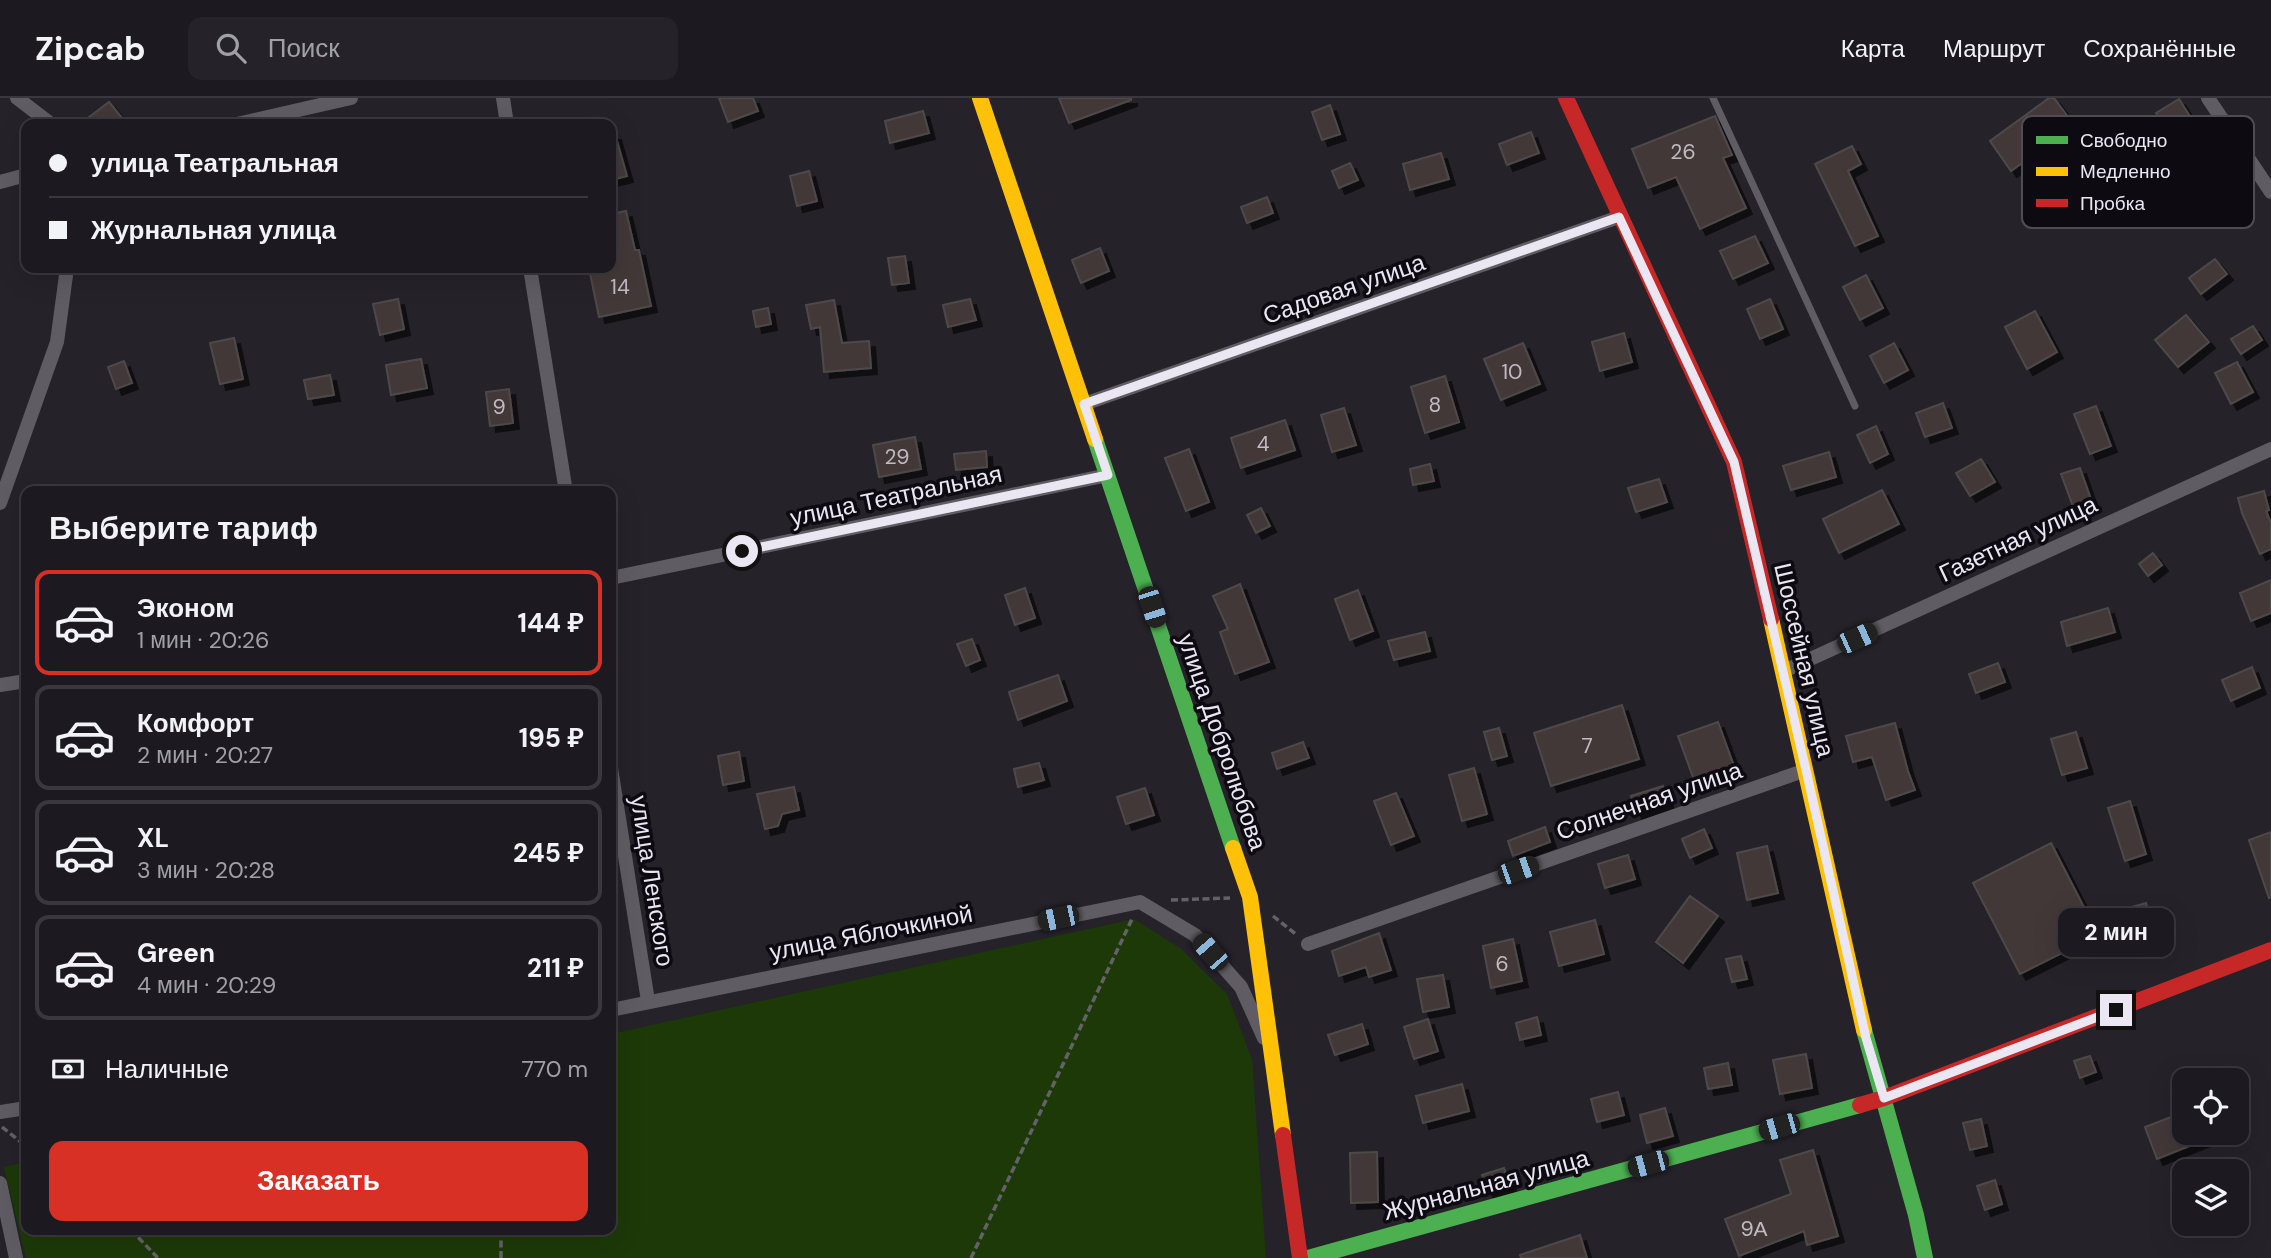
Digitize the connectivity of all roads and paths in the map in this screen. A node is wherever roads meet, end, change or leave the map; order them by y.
1 (17, 98) edge
2 (351, 98) edge
3 (503, 98) edge
4 (980, 98) edge
5 (1566, 98) edge
6 (1713, 98) edge
7 (2208, 98) edge
8 (2220, 116) edge
9 (44, 119) edge
10 (259, 119) edge
11 (506, 119) edge
12 (2254, 166) edge
13 (21, 176) edge
14 (0, 182) edge
15 (2271, 191) edge
16 (1619, 217) junction
17 (66, 273) edge
18 (531, 273) edge
19 (1084, 404) junction
20 (1855, 406) dead end
21 (2271, 449) edge
22 (1108, 475) junction
23 (565, 486) edge
24 (0, 503) edge
25 (616, 577) edge
26 (1783, 671) junction
27 (21, 682) edge
28 (0, 685) edge
29 (1806, 770) junction
30 (616, 799) edge
31 (1250, 897) junction
32 (1140, 902) junction
33 (1308, 944) joint
34 (2271, 950) edge
35 (648, 1001) junction
36 (616, 1009) edge
37 (1272, 1056) junction
38 (1884, 1098) junction
39 (21, 1109) edge
40 (0, 1112) edge
41 (0, 1126) edge
42 (21, 1142) edge
43 (0, 1183) edge
44 (136, 1235) edge
45 (501, 1235) edge
46 (16, 1258) edge
47 (158, 1258) edge
48 (501, 1258) edge
49 (971, 1258) edge
50 (1300, 1258) edge
51 (1308, 1258) edge
52 (1925, 1258) edge

1 - 9 street
2 - 10 street
3 - 11 street
4 - 19 street, улица Добролюбова
5 - 16 street, Шоссейная улица
6 - 20 lane
7 - 8 street
12 - 15 street
13 - 14 street
16 - 19 street, Садовая улица
16 - 26 street, Шоссейная улица
17 - 24 street
18 - 23 street
19 - 22 street, улица Добролюбова
21 - 26 street, Газетная улица
22 - 25 street, улица Театральная
22 - 31 street, улица Добролюбова
26 - 29 street, Шоссейная улица
27 - 28 street
29 - 33 street, Солнечная улица
29 - 38 street, Шоссейная улица
30 - 35 street, улица Ленского
31 - 32 path
31 - 33 path
31 - 37 street, улица Добролюбова
32 - 35 street, улица Яблочкиной
32 - 37 street
32 - 49 path
34 - 38 street, Журнальная улица
35 - 36 street, улица Яблочкиной
37 - 50 street, улица Добролюбова
38 - 51 street, Журнальная улица
38 - 52 street, Шоссейная улица
39 - 40 street
41 - 42 path
43 - 46 street
44 - 47 path
45 - 48 path

